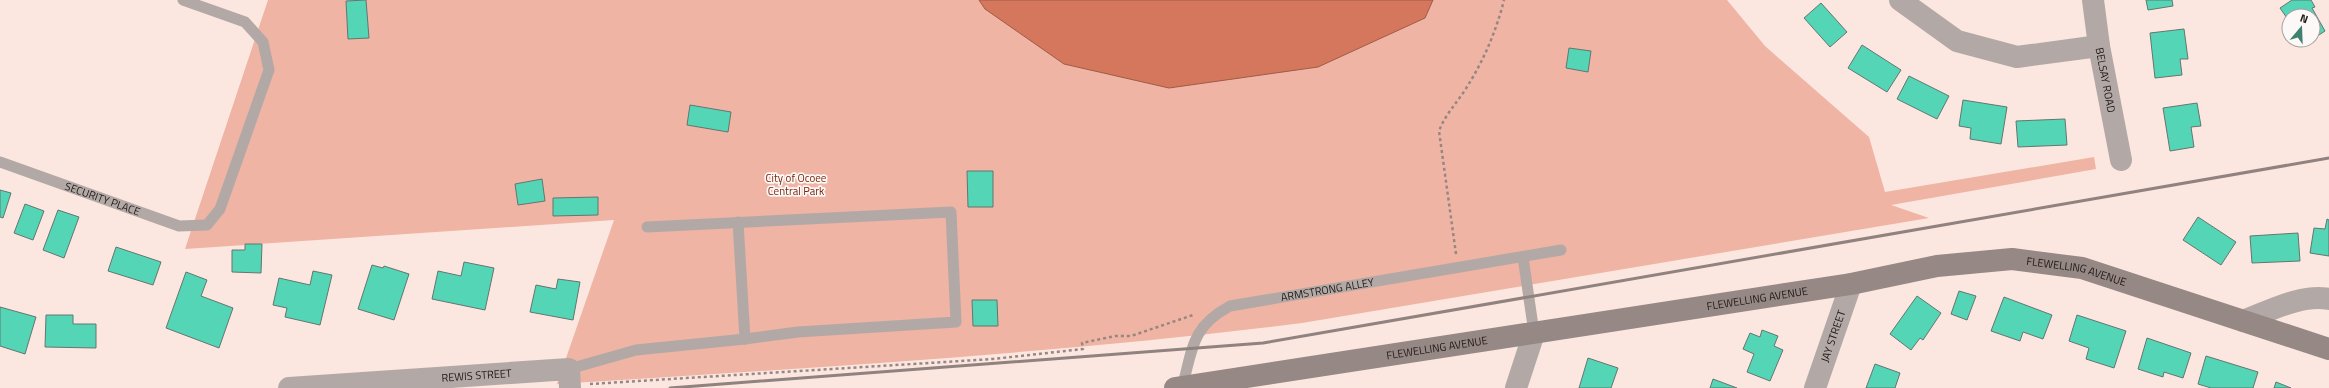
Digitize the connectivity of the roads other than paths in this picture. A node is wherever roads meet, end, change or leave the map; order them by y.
1 (183, 0) edge
2 (1900, 0) edge
3 (2093, 0) edge
4 (2099, 46) junction
5 (2121, 160) dead end
6 (0, 162) edge
7 (738, 222) junction
8 (647, 227) dead end
9 (1561, 250) dead end
10 (1523, 257) junction
11 (1850, 284) junction
12 (2329, 299) edge
13 (2243, 321) junction
14 (1534, 333) junction
15 (745, 339) junction
16 (2329, 349) edge
17 (570, 381) edge
18 (289, 388) edge
19 (1175, 388) edge
20 (1182, 388) edge
21 (1516, 388) edge
22 (1815, 388) edge

1 - 6 lane, SECURITY PLACE
2 - 4 street
3 - 4 street, BELSAY ROAD
4 - 5 street, BELSAY ROAD
7 - 8 lane
7 - 15 lane
7 - 15 lane
9 - 10 lane, ARMSTRONG ALLEY
10 - 14 lane
10 - 20 lane, ARMSTRONG ALLEY
11 - 13 street, FLEWELLING AVENUE
11 - 14 street, FLEWELLING AVENUE
11 - 22 street, JAY STREET
12 - 13 street
13 - 16 street, FLEWELLING AVENUE
14 - 20 street, FLEWELLING AVENUE
14 - 21 street
15 - 17 lane
17 - 18 street, REWIS STREET
19 - 20 street, FLEWELLING AVENUE

